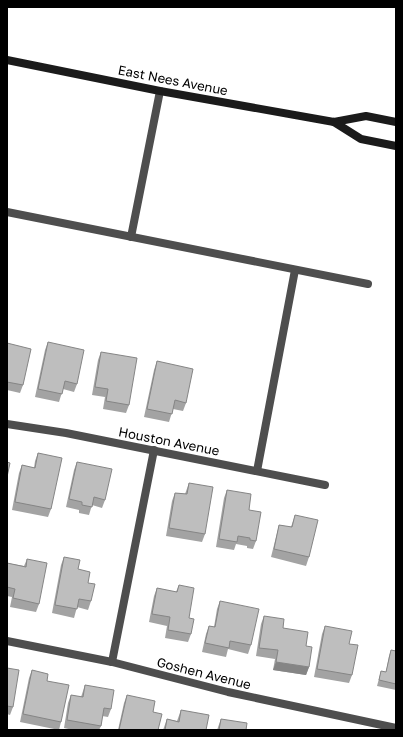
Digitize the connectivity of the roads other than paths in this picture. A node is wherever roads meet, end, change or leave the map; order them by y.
1 (7, 60) edge
2 (160, 91) junction
3 (334, 122) junction
4 (396, 122) edge
5 (396, 146) edge
6 (7, 212) edge
7 (131, 237) junction
8 (295, 270) junction
9 (368, 284) dead end
10 (7, 424) edge
11 (154, 450) junction
12 (257, 471) junction
13 (325, 485) dead end
14 (7, 641) edge
15 (112, 662) junction
16 (396, 728) edge

1 - 2 main road, East Nees Avenue
2 - 3 main road, East Nees Avenue
2 - 7 street
3 - 4 main road, East Nees Avenue
3 - 5 main road, East Nees Avenue
6 - 7 street
7 - 8 street
8 - 9 street
8 - 12 street
10 - 11 street, Houston Avenue
11 - 12 street, Houston Avenue
11 - 15 street
12 - 13 street, Houston Avenue
14 - 15 street, Goshen Avenue
15 - 16 street, Goshen Avenue

